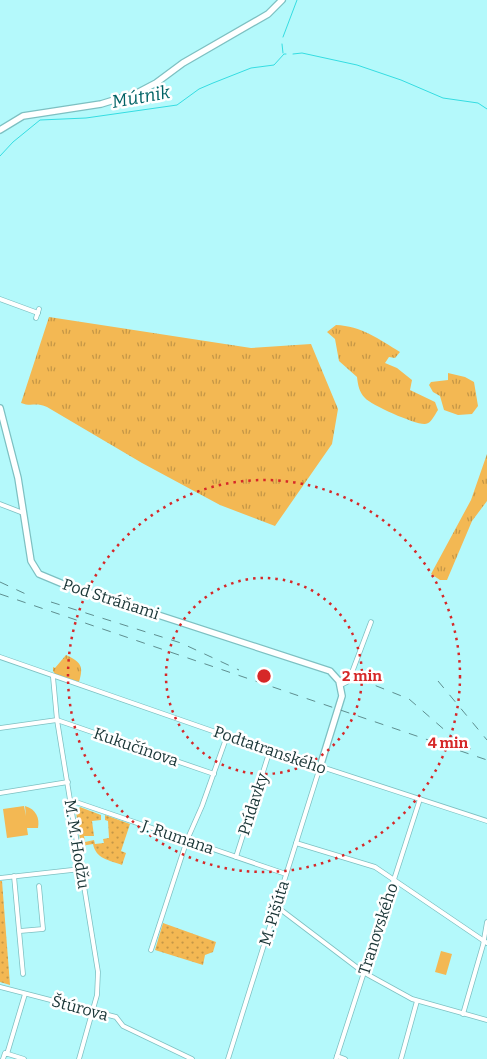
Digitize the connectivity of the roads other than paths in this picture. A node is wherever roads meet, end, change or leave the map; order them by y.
1 (282, 0) edge
2 (0, 130) edge
3 (0, 299) edge
4 (38, 313) dead end
5 (0, 408) edge
6 (0, 504) edge
7 (23, 513) junction
8 (371, 622) dead end
9 (0, 657) edge
10 (53, 677) junction
11 (341, 685) junction
12 (58, 720) junction
13 (0, 728) edge
14 (228, 736) junction
15 (270, 750) junction
16 (320, 767) junction
17 (214, 774) junction
18 (68, 782) junction
19 (0, 793) edge
20 (420, 799) junction
21 (70, 800) junction
22 (487, 821) edge
23 (187, 840) junction
24 (296, 843) junction
25 (236, 857) junction
26 (80, 869) junction
27 (286, 874) junction
28 (14, 876) junction
29 (0, 878) edge
30 (394, 879) junction
31 (38, 886) dead end
32 (276, 906) junction
33 (487, 922) edge
34 (20, 932) junction
35 (485, 942) edge
36 (151, 950) dead end
37 (363, 972) junction
38 (23, 974) dead end
39 (0, 987) edge
40 (26, 994) junction
41 (417, 1001) junction
42 (93, 1011) junction
43 (464, 1014) junction
44 (487, 1020) edge
45 (6, 1053) junction
46 (336, 1058) edge
47 (3, 1059) edge
48 (24, 1059) edge
49 (79, 1059) edge
50 (192, 1059) edge
51 (228, 1059) edge
52 (345, 1059) edge
53 (401, 1059) edge

1 - 2 street
3 - 4 street
5 - 7 street, Pod Stráňami
6 - 7 street
7 - 11 street, Pod Stráňami
8 - 11 street
9 - 10 street, Podtatranského
10 - 12 street, M. M. Hodžu
10 - 14 street, Podtatranského
11 - 16 street
12 - 13 street
12 - 17 street, Kukučínova
12 - 18 street, M. M. Hodžu
14 - 15 street, Podtatranského
14 - 17 street
15 - 16 street, Podtatranského
15 - 25 street, Prídavky
16 - 20 street, Podtatranského
16 - 24 street, M. Pišúta
17 - 23 street
18 - 19 street
18 - 21 street, M. M. Hodžu
20 - 22 street, Podtatranského
20 - 30 street, Tranovského
21 - 23 street, J. Rumana
21 - 26 street, M. M. Hodžu
23 - 25 street, J. Rumana
23 - 36 street
24 - 27 street, M. Pišúta
24 - 30 street
25 - 27 street, J. Rumana
26 - 28 street
26 - 42 street, M. M. Hodžu
27 - 32 street, M. Pišúta
28 - 29 street
28 - 34 street
30 - 35 street
30 - 37 street, Tranovského
31 - 34 street
32 - 37 street
32 - 51 street, M. Pišúta
33 - 35 street
34 - 38 street
35 - 43 street
37 - 41 street
37 - 46 street, Tranovského
39 - 40 street, Štúrova
40 - 42 street, Štúrova
40 - 45 street
41 - 43 street
41 - 53 street
42 - 49 street, M. M. Hodžu
42 - 50 street, Štúrova
43 - 44 street
45 - 47 street
45 - 48 street
46 - 52 street

